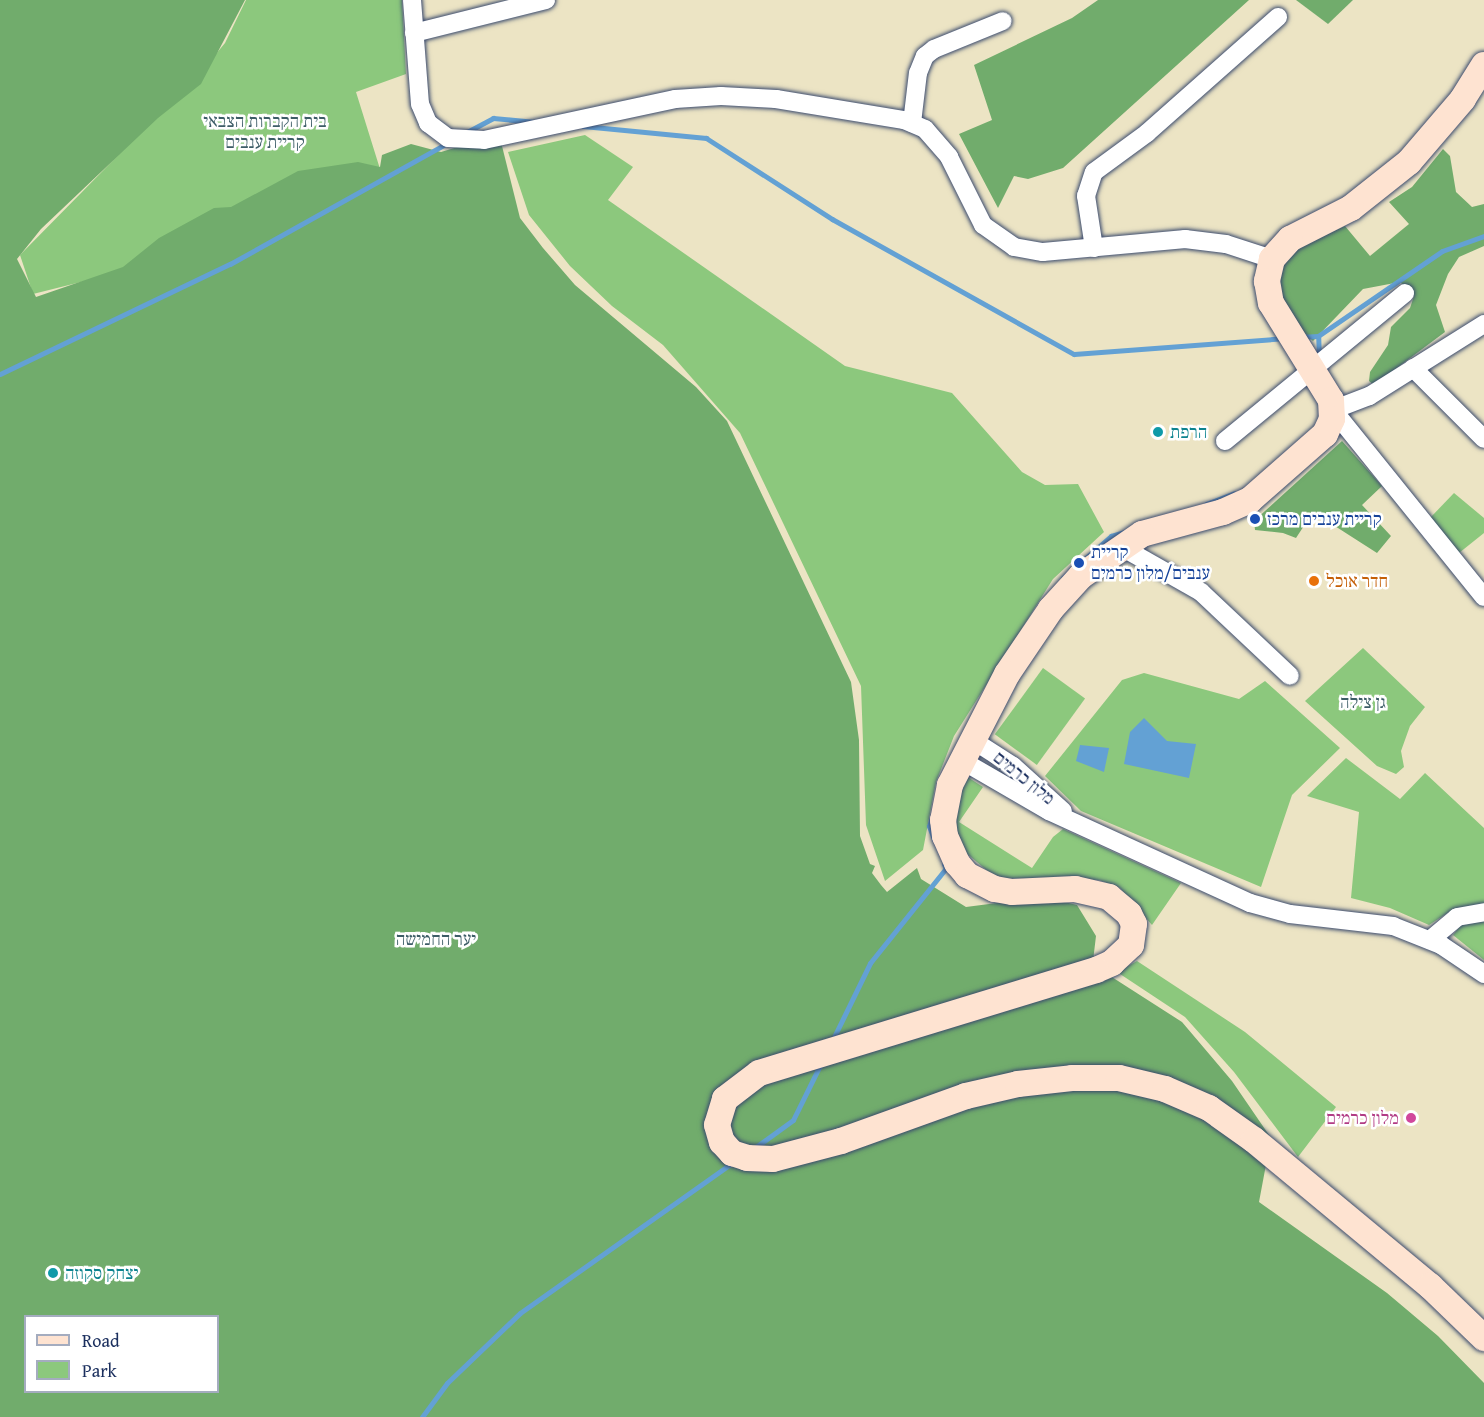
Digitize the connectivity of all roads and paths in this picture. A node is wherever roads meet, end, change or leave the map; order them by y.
1 (412, 0) edge
2 (546, 0) edge
3 (1278, 17) dead end
4 (1003, 21) dead end
5 (414, 33) junction
6 (1484, 65) edge
7 (912, 123) junction
8 (1094, 248) junction
9 (1272, 259) junction
10 (1405, 293) dead end
11 (1484, 324) edge
12 (1313, 368) junction
13 (1413, 368) junction
14 (1333, 410) junction
15 (1484, 439) edge
16 (1225, 441) dead end
17 (1120, 546) junction
18 (1484, 597) edge
19 (1290, 676) dead end
20 (966, 750) junction
21 (1484, 912) edge
22 (1430, 940) junction
23 (1484, 974) edge
24 (1484, 1338) edge

1 - 5 street
2 - 5 street
3 - 8 street
4 - 7 street
5 - 7 street
6 - 9 main road
7 - 8 street
8 - 9 street
9 - 12 main road
10 - 12 street
11 - 13 street
12 - 14 main road
12 - 16 street
13 - 14 street
13 - 15 street
14 - 17 main road
14 - 18 street
17 - 19 street
17 - 20 main road
20 - 22 street, מלון כרמים
20 - 24 main road
21 - 22 street
22 - 23 street, מלון כרמים

